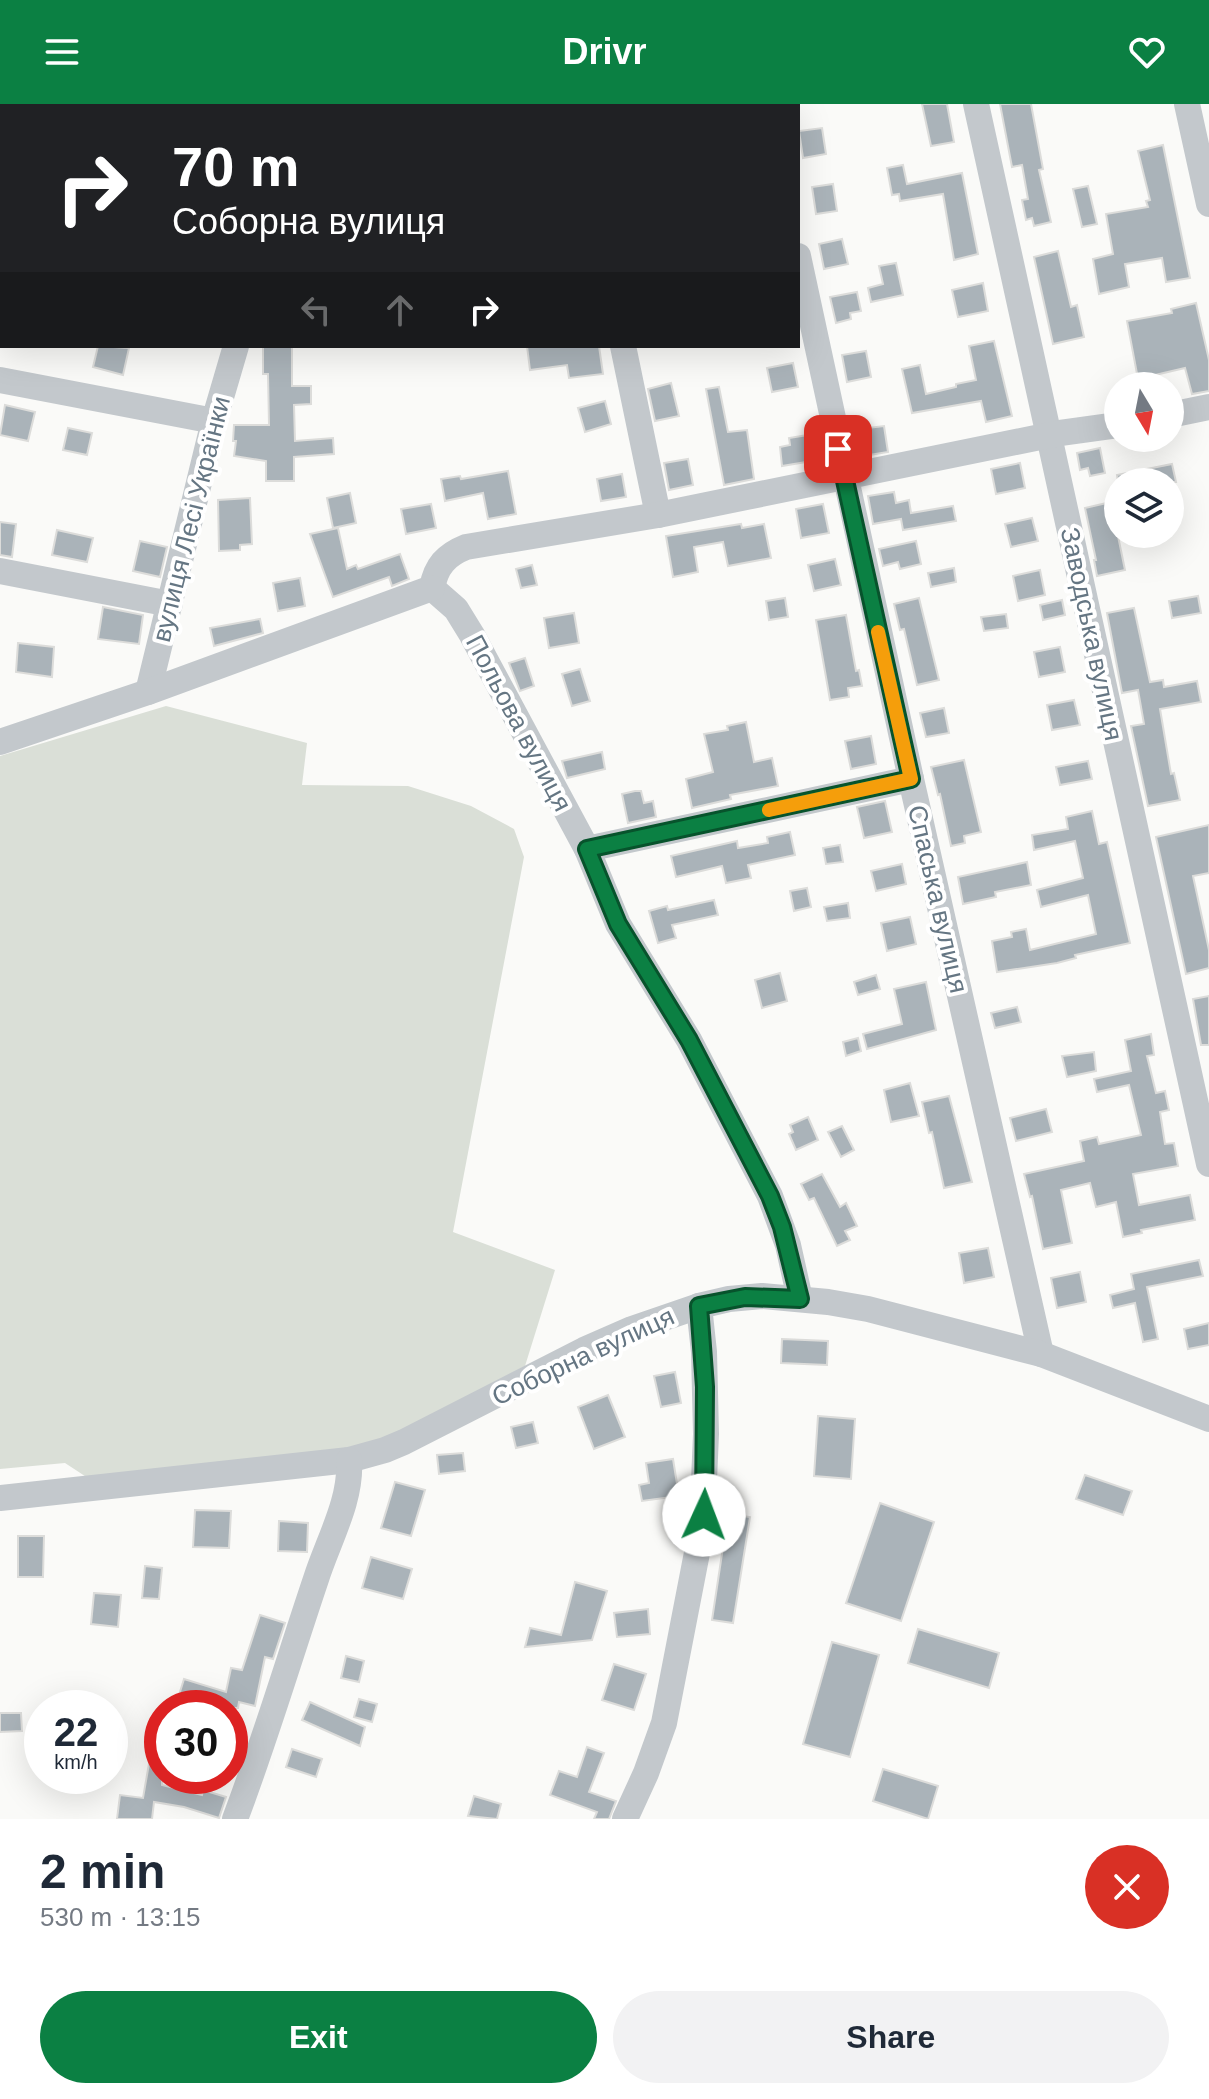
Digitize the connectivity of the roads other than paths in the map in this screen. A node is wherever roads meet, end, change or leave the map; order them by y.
1 (976, 104) edge
2 (1187, 104) edge
3 (1209, 204) edge
4 (800, 266) edge
5 (235, 348) edge
6 (623, 348) edge
7 (0, 380) edge
8 (1209, 407) edge
9 (1184, 412) edge
10 (214, 421) junction
11 (1104, 427) edge
12 (1048, 435) junction
13 (844, 477) junction
14 (658, 515) junction
15 (0, 571) edge
16 (432, 588) junction
17 (170, 604) junction
18 (148, 692) junction
19 (0, 742) edge
20 (911, 779) junction
21 (587, 849) junction
22 (1209, 1164) edge
23 (800, 1299) junction
24 (699, 1306) junction
25 (1041, 1354) junction
26 (1209, 1419) edge
27 (349, 1460) junction
28 (0, 1498) edge
29 (235, 1819) edge
30 (625, 1819) edge

1 - 12 street, Заводська вулиця
2 - 3 street
4 - 13 street, Спаська вулиця
5 - 10 street, вулиця Лесі Українки
6 - 14 street
7 - 10 street
8 - 9 street
10 - 17 street, вулиця Лесі Українки
11 - 12 street
12 - 13 street
12 - 22 street, Заводська вулиця
13 - 14 street
13 - 20 street, Спаська вулиця
14 - 16 street
15 - 17 street
16 - 18 street
16 - 21 street, Польова вулиця
17 - 18 street, вулиця Лесі Українки
18 - 19 street
20 - 21 street
20 - 25 street, Спаська вулиця
21 - 23 street, Польова вулиця
23 - 24 street, Соборна вулиця
23 - 25 street, Соборна вулиця
24 - 27 street, Соборна вулиця
24 - 30 street
25 - 26 street, Соборна вулиця
27 - 28 street, Соборна вулиця
27 - 29 street

